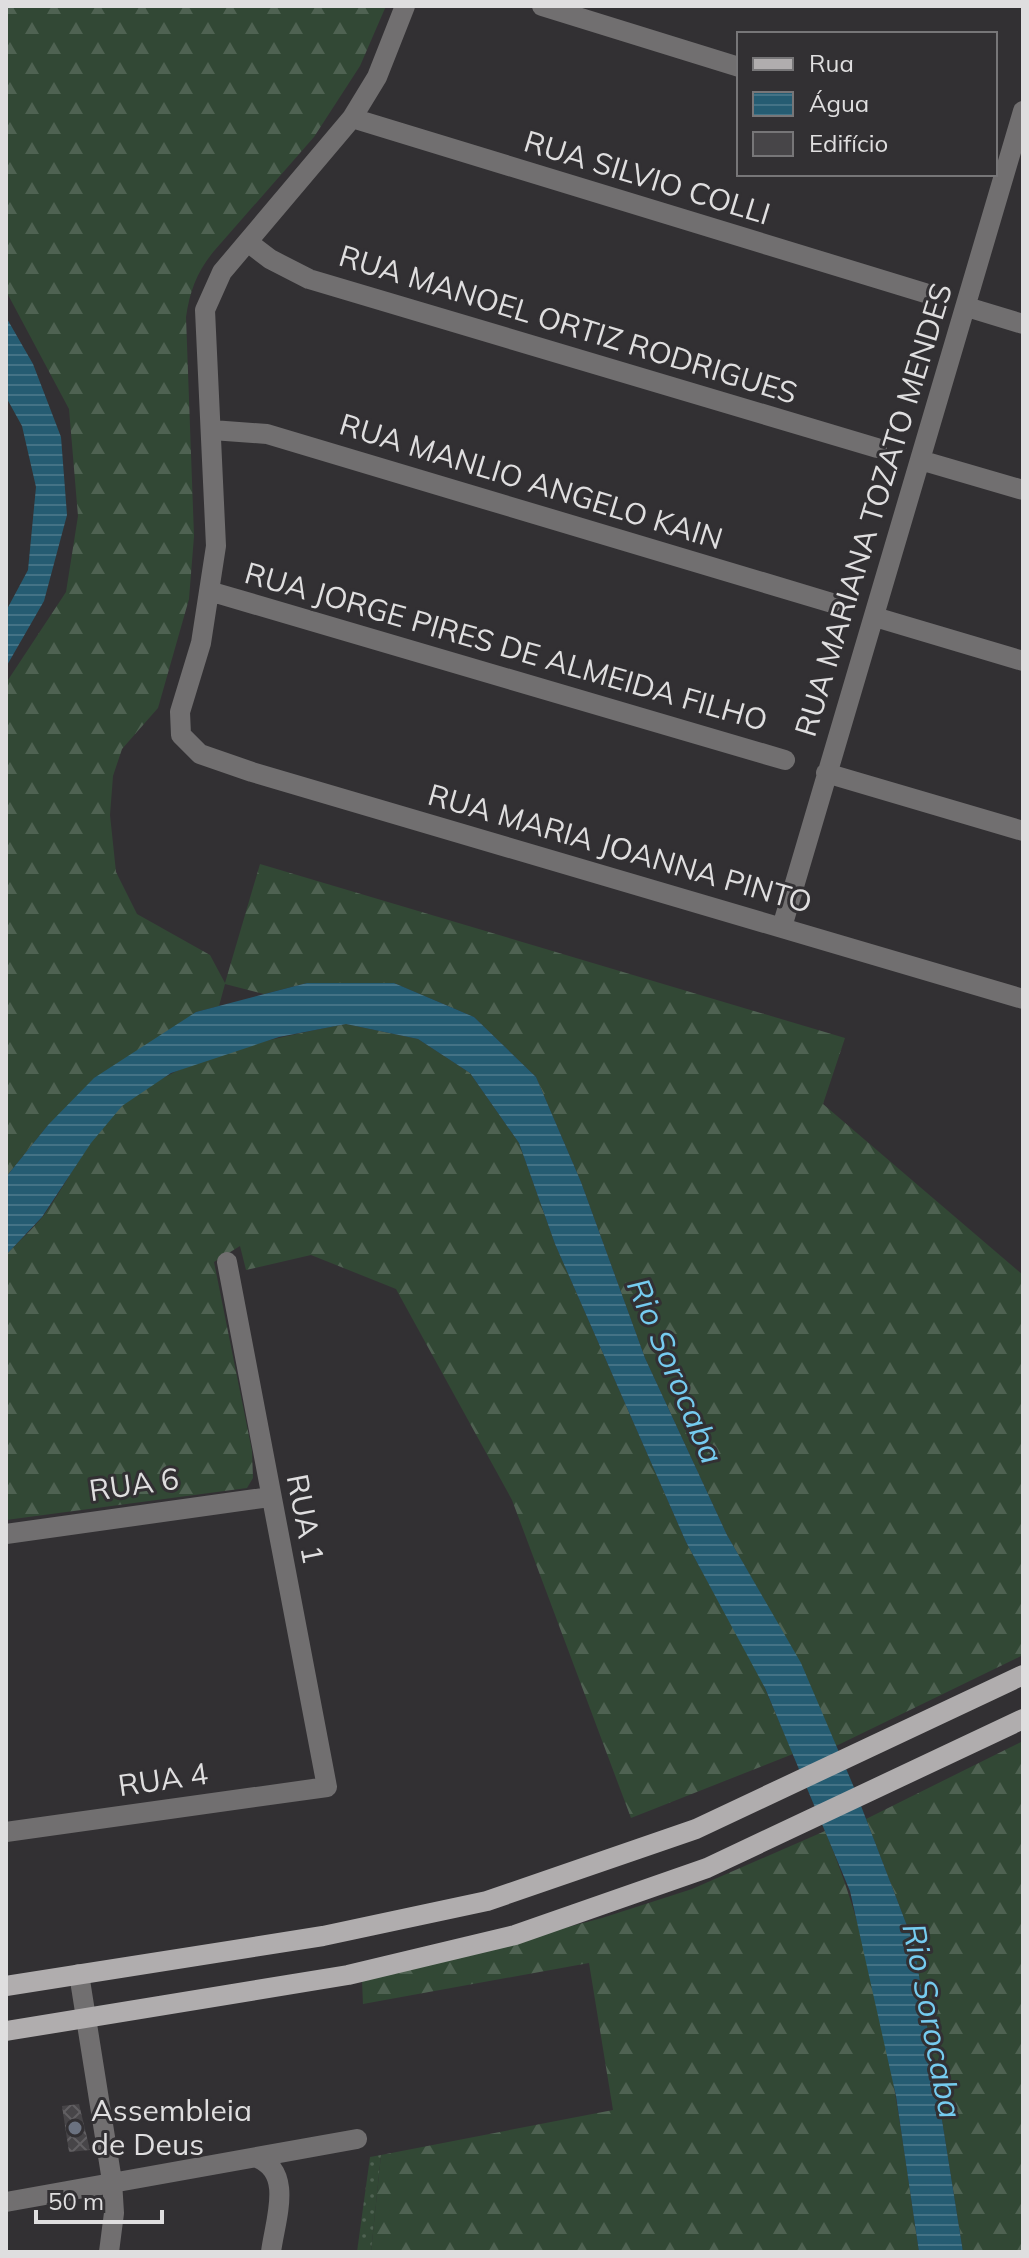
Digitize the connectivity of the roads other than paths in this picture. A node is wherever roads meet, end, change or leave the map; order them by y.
1 (405, 6) edge
2 (542, 6) edge
3 (737, 66) edge
4 (1023, 111) edge
5 (352, 118) junction
6 (1017, 153) edge
7 (249, 243) junction
8 (925, 293) dead end
9 (967, 307) junction
10 (1023, 324) edge
11 (212, 430) junction
12 (877, 448) dead end
13 (920, 460) junction
14 (1023, 490) edge
15 (209, 591) junction
16 (832, 603) dead end
17 (875, 617) junction
18 (1023, 661) edge
19 (785, 760) dead end
20 (826, 773) junction
21 (1023, 831) edge
22 (782, 927) junction
23 (1023, 999) edge
24 (227, 1262) dead end
25 (270, 1497) junction
26 (6, 1534) edge
27 (1023, 1675) edge
28 (1023, 1719) edge
29 (327, 1787) joint
30 (6, 1832) edge
31 (79, 1974) junction
32 (6, 1986) edge
33 (87, 2019) junction
34 (6, 2031) edge
35 (357, 2139) dead end
36 (296, 2150) junction
37 (257, 2158) junction
38 (280, 2180) junction
39 (112, 2181) junction
40 (6, 2202) edge
41 (109, 2252) edge
42 (271, 2252) edge

1 - 5 street
2 - 3 street
4 - 6 street, RUA MARIANA TOZATO MENDES
5 - 7 street
5 - 8 street, RUA SILVIO COLLI
6 - 9 street, RUA MARIANA TOZATO MENDES
7 - 11 street
7 - 12 street, RUA MANOEL ORTIZ RODRIGUES
9 - 10 street
9 - 13 street, RUA MARIANA TOZATO MENDES
11 - 15 street
11 - 16 street, RUA MANLIO ANGELO KAIN
13 - 14 street
13 - 17 street, RUA MARIANA TOZATO MENDES
15 - 19 street, RUA JORGE PIRES DE ALMEIDA FILHO
15 - 22 street, RUA MARIA JOANNA PINTO
17 - 18 street
17 - 20 street, RUA MARIANA TOZATO MENDES
20 - 21 street
20 - 22 street, RUA MARIANA TOZATO MENDES
22 - 23 street, RUA MARIA JOANNA PINTO
24 - 25 street, RUA 1
25 - 26 street, RUA 6
25 - 29 street, RUA 1
27 - 31 main road
28 - 33 main road
29 - 30 street, RUA 4
31 - 32 main road
31 - 33 street
33 - 34 main road
33 - 39 street
35 - 36 street
36 - 37 street
36 - 38 street
37 - 38 street
37 - 39 street
38 - 42 street
39 - 40 street
39 - 41 street

